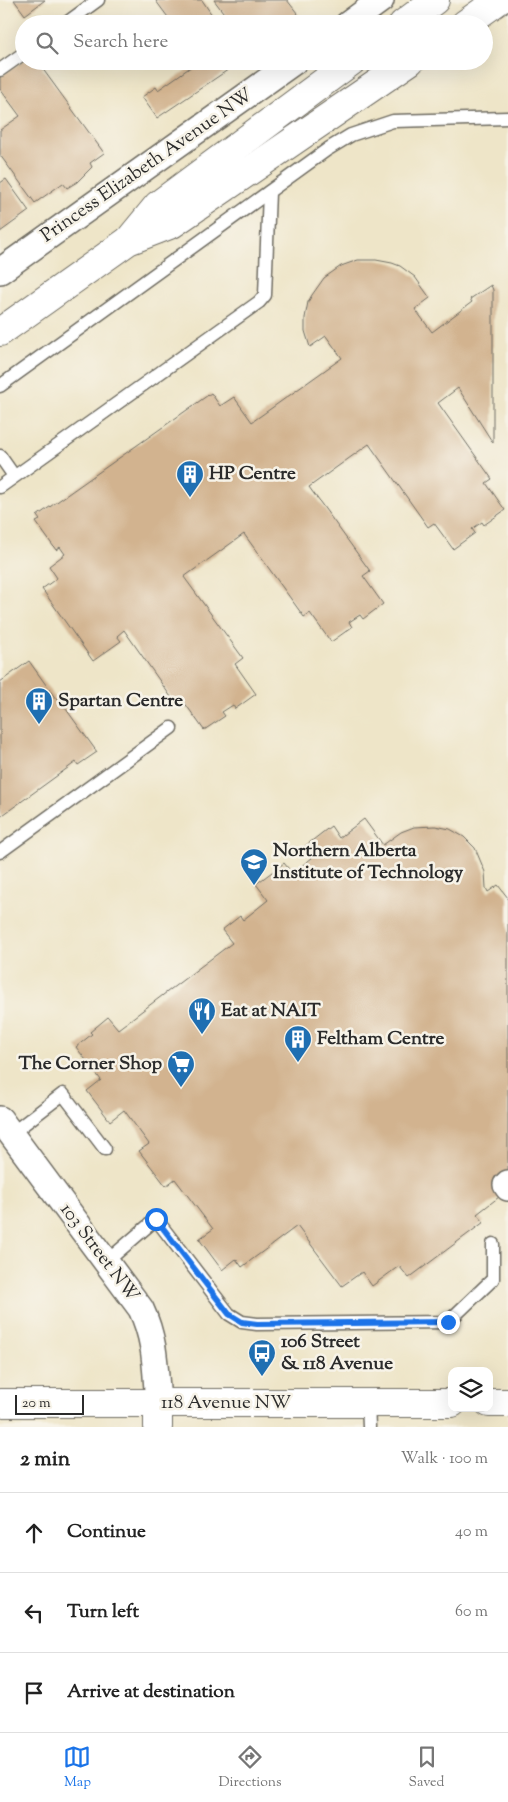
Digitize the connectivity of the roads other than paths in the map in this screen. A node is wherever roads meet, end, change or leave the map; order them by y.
1 (98, 0) edge
2 (381, 0) edge
3 (435, 0) edge
4 (481, 13) edge
5 (508, 13) edge
6 (77, 15) edge
7 (360, 15) edge
8 (415, 15) edge
9 (15, 59) edge
10 (0, 70) edge
11 (282, 70) edge
12 (340, 70) edge
13 (397, 70) edge
14 (508, 118) edge
15 (269, 192) junction
16 (128, 242) junction
17 (0, 271) edge
18 (0, 332) edge
19 (0, 386) edge
20 (0, 456) edge
21 (14, 476) junction
22 (0, 487) edge
23 (172, 728) dead end
24 (0, 852) edge
25 (5, 1126) edge
26 (105, 1149) dead end
27 (508, 1183) edge
28 (508, 1188) edge
29 (493, 1244) dead end
30 (106, 1262) junction
31 (0, 1403) edge
32 (493, 1403) edge
33 (508, 1403) edge
34 (448, 1404) edge
35 (158, 1415) edge
36 (368, 1415) edge

1 - 6 lane
2 - 7 street
3 - 8 main road
4 - 5 main road
9 - 10 lane
11 - 17 street, Princess Elizabeth Avenue NW
12 - 16 main road, Princess Elizabeth Avenue NW
13 - 16 main road, Princess Elizabeth Avenue NW
14 - 15 lane
15 - 19 lane
15 - 21 lane
16 - 18 main road, Princess Elizabeth Avenue NW
20 - 21 lane
21 - 22 lane
23 - 24 lane
25 - 26 lane
25 - 30 street, 103 Street NW
27 - 28 street
29 - 30 lane
30 - 35 street, 103 Street NW
31 - 35 main road, 118 Avenue NW
32 - 33 main road
34 - 36 main road, 118 Avenue NW
35 - 36 main road, 118 Avenue NW

